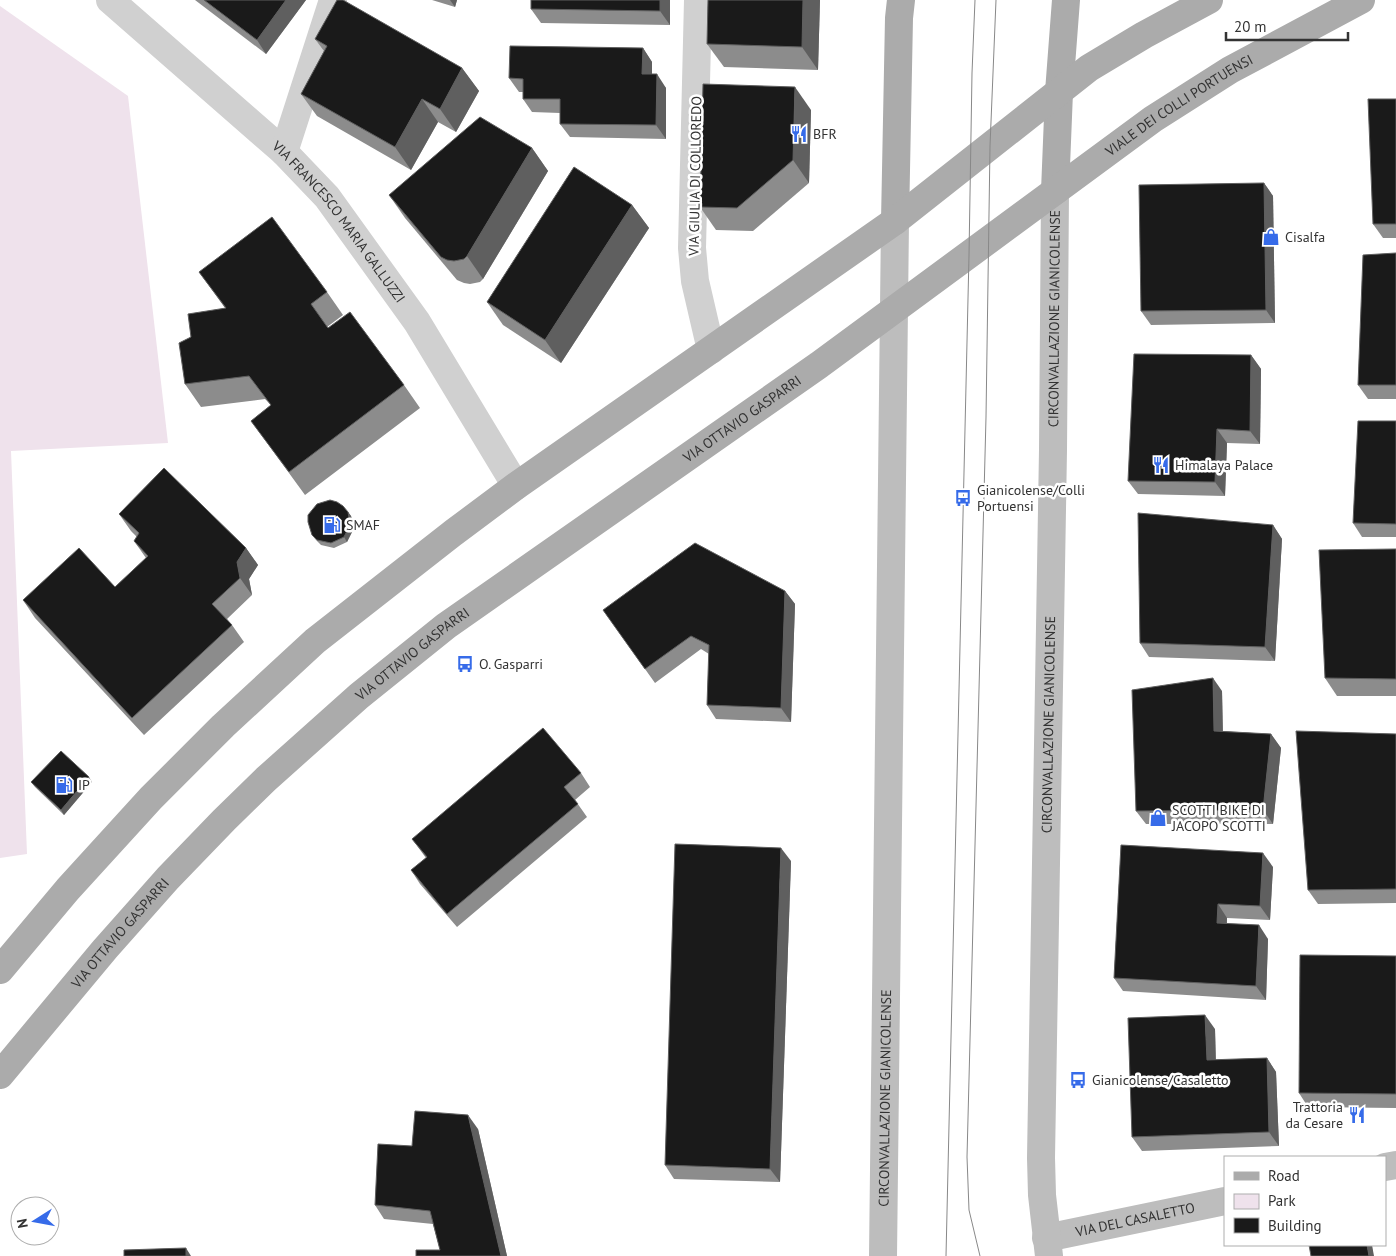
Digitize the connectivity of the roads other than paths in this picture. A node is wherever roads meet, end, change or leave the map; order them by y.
1 (110, 0) edge
2 (333, 0) edge
3 (698, 0) edge
4 (901, 0) edge
5 (1066, 0) edge
6 (1209, 0) edge
7 (1361, 0) edge
8 (1059, 92) junction
9 (284, 152) junction
10 (1055, 191) junction
11 (895, 221) junction
12 (894, 310) junction
13 (711, 350) junction
14 (516, 486) junction
15 (0, 970) edge
16 (0, 1075) edge
17 (1224, 1201) edge
18 (1048, 1247) edge
19 (883, 1256) edge

1 - 9 street, VIA FRANCESCO MARIA GALLUZZI
2 - 9 street
3 - 13 street, VIA GIULIA DI COLLOREDO
4 - 11 main road, CIRCONVALLAZIONE GIANICOLENSE
5 - 8 main road, CIRCONVALLAZIONE GIANICOLENSE
6 - 8 main road
7 - 10 main road, VIALE DEI COLLI PORTUENSI
8 - 10 main road, CIRCONVALLAZIONE GIANICOLENSE
8 - 11 main road
9 - 14 street, VIA FRANCESCO MARIA GALLUZZI
10 - 12 main road, CIRCONVALLAZIONE GIANICOLENSE
10 - 18 main road, CIRCONVALLAZIONE GIANICOLENSE
11 - 12 main road, CIRCONVALLAZIONE GIANICOLENSE
11 - 13 main road
12 - 16 main road, VIA OTTAVIO GASPARRI
12 - 19 main road, CIRCONVALLAZIONE GIANICOLENSE
13 - 14 main road
14 - 15 main road
17 - 18 main road, VIA DEL CASALETTO

